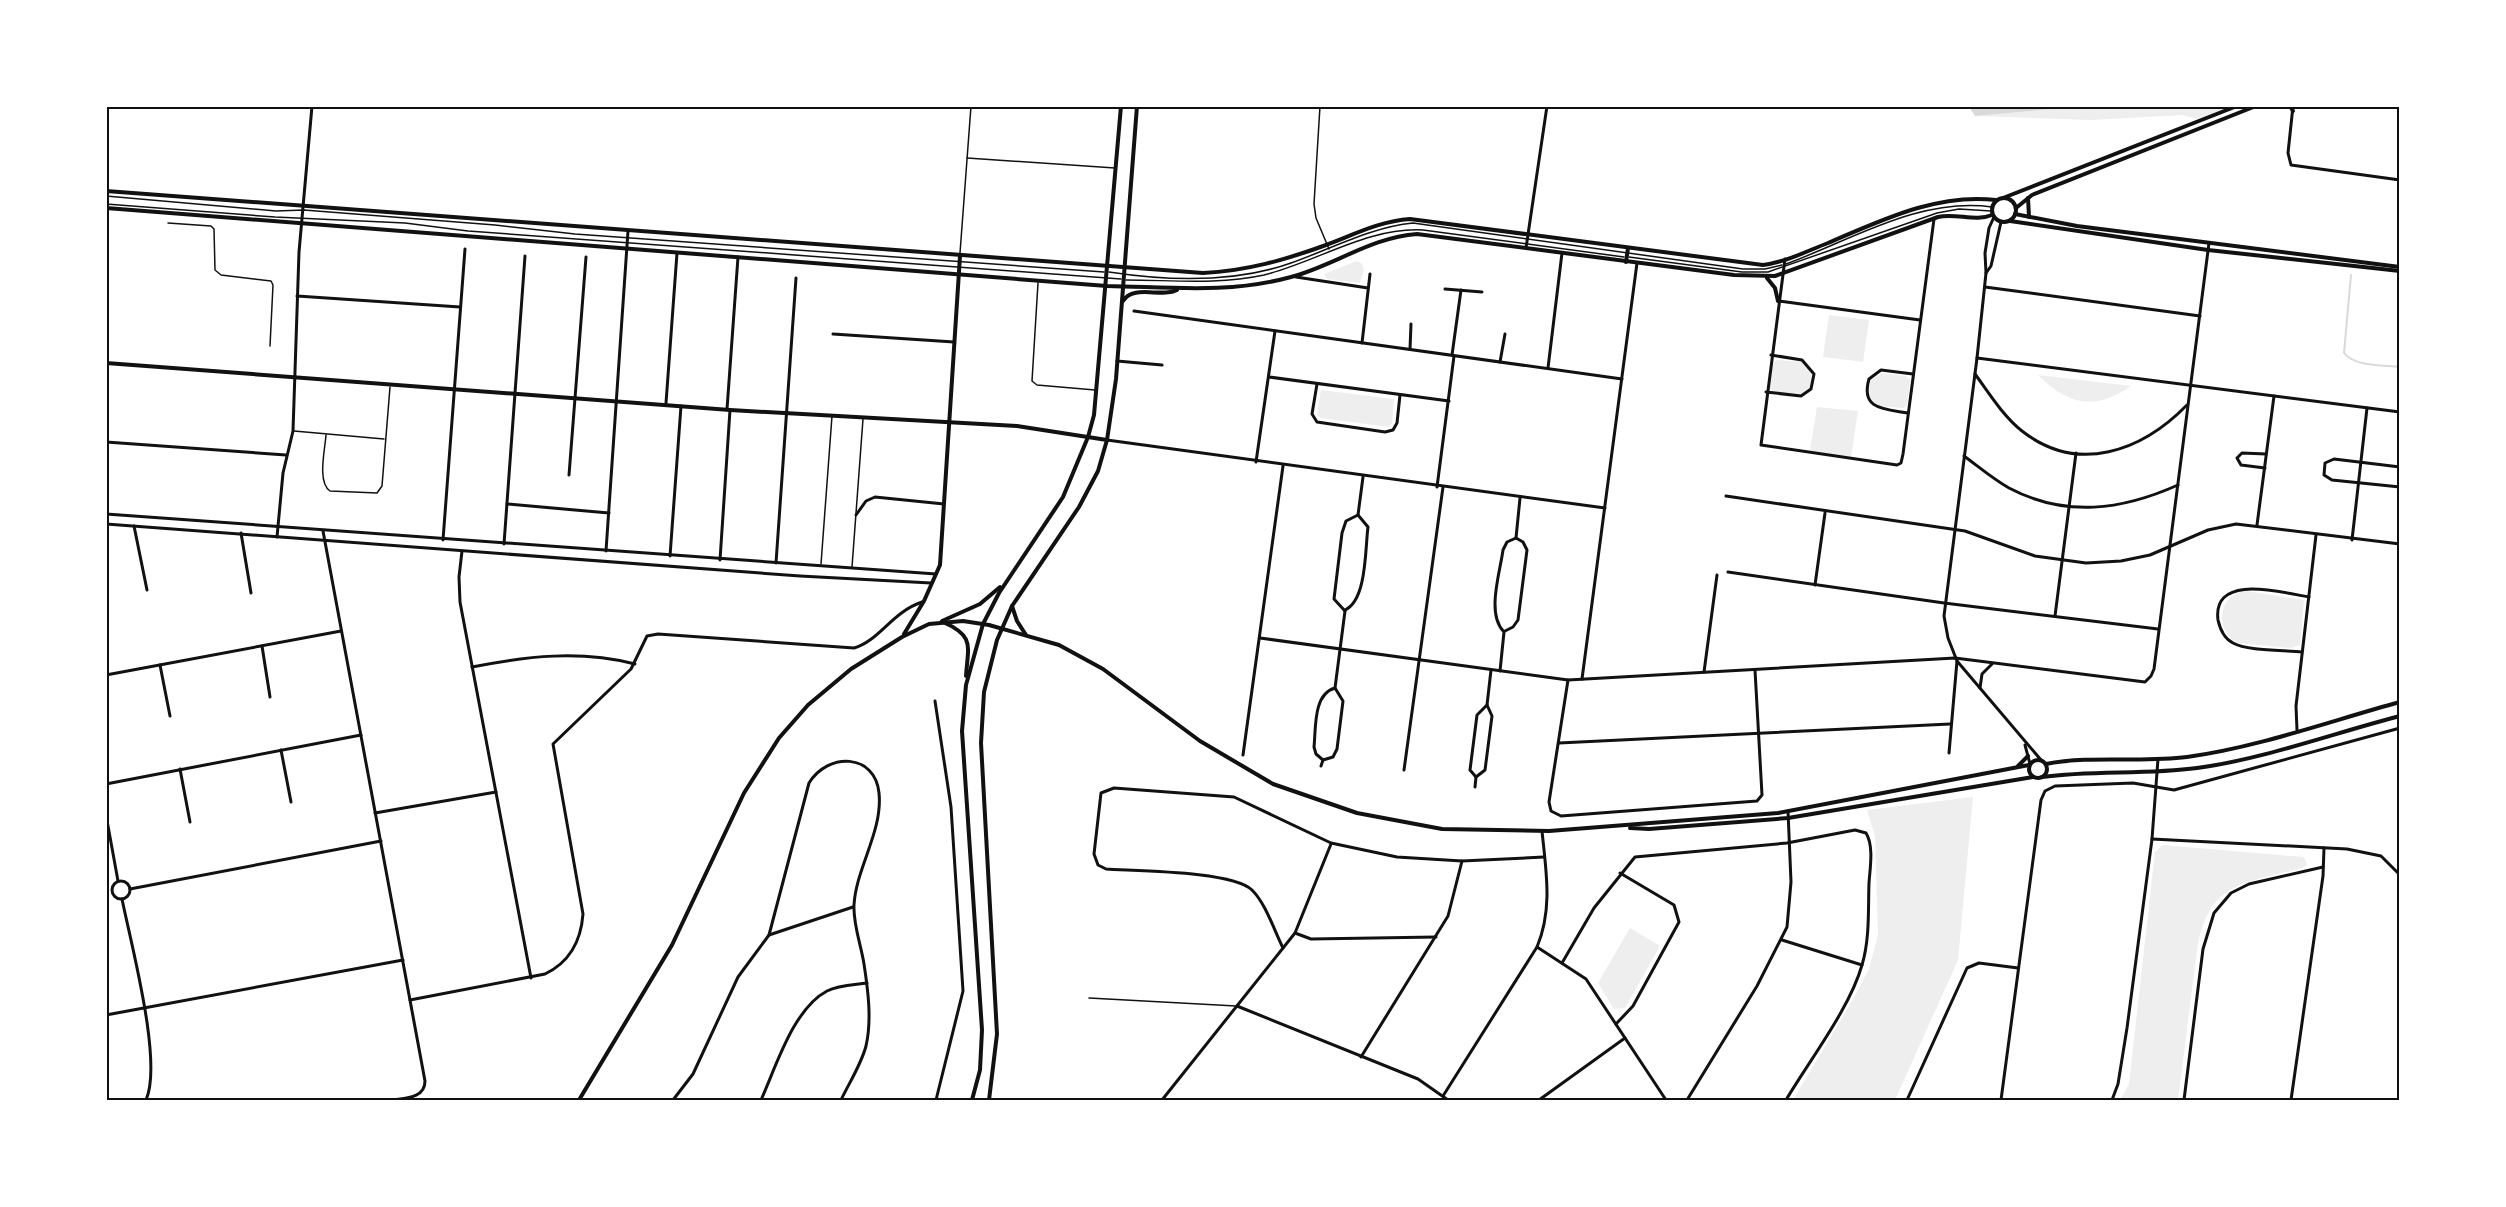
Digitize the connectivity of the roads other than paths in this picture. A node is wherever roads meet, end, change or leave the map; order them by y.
1 (312, 106) edge
2 (971, 106) edge
3 (1106, 106) edge
4 (1137, 106) edge
5 (1320, 106) edge
6 (1546, 106) edge
7 (2237, 106) edge
8 (2256, 106) edge
9 (1121, 107) edge
10 (2292, 108) edge
11 (967, 158) junction
12 (1116, 168) junction
13 (2400, 180) edge
14 (106, 191) edge
15 (106, 196) edge
16 (2003, 198) junction
17 (2028, 198) junction
18 (1996, 200) junction
19 (106, 206) edge
20 (304, 208) junction
21 (2016, 208) junction
22 (1992, 213) junction
23 (2015, 214) junction
24 (2029, 217) junction
25 (1934, 219) junction
26 (302, 220) junction
27 (2010, 221) junction
28 (2001, 222) junction
29 (168, 224) dead end
30 (628, 231) junction
31 (1528, 241) junction
32 (627, 243) junction
33 (2209, 243) junction
34 (1329, 248) junction
35 (465, 249) dead end
36 (2208, 250) junction
37 (677, 251) junction
38 (1562, 252) junction
39 (738, 255) junction
40 (1627, 255) junction
41 (525, 256) dead end
42 (586, 257) dead end
43 (960, 259) junction
44 (1335, 261) junction
45 (1637, 263) junction
46 (1783, 267) junction
47 (1125, 268) junction
48 (1108, 269) junction
49 (2400, 269) edge
50 (959, 270) junction
51 (1986, 273) junction
52 (1124, 274) junction
53 (1370, 274) dead end
54 (1294, 276) junction
55 (1766, 277) junction
56 (796, 278) dead end
57 (1039, 279) junction
58 (1107, 279) junction
59 (1124, 280) junction
60 (1107, 286) junction
61 (1123, 286) junction
62 (1985, 287) junction
63 (1368, 288) junction
64 (1445, 289) dead end
65 (1178, 290) junction
66 (1461, 290) junction
67 (1482, 292) dead end
68 (297, 296) junction
69 (1779, 301) junction
70 (1122, 304) junction
71 (460, 307) junction
72 (1134, 311) dead end
73 (2200, 316) junction
74 (1920, 320) junction
75 (1411, 324) dead end
76 (1275, 331) junction
77 (833, 334) dead end
78 (1505, 334) dead end
79 (954, 342) junction
80 (1362, 343) junction
81 (270, 346) dead end
82 (1410, 350) junction
83 (1771, 355) junction
84 (1453, 356) junction
85 (1977, 358) junction
86 (1117, 361) junction
87 (1500, 362) junction
88 (106, 363) edge
89 (1162, 365) dead end
90 (1548, 368) junction
91 (1913, 374) junction
92 (1975, 374) junction
93 (294, 377) junction
94 (1269, 377) junction
95 (1622, 379) junction
96 (390, 383) junction
97 (1317, 384) junction
98 (2191, 386) junction
99 (456, 388) junction
100 (1097, 390) junction
101 (516, 393) junction
102 (1766, 393) junction
103 (1400, 395) junction
104 (2274, 396) junction
105 (575, 398) junction
106 (617, 401) junction
107 (1449, 401) junction
108 (666, 403) junction
109 (681, 405) junction
110 (2187, 405) junction
111 (2367, 408) junction
112 (729, 410) junction
113 (2400, 412) edge
114 (788, 413) junction
115 (1908, 413) junction
116 (833, 415) junction
117 (863, 418) junction
118 (949, 423) junction
119 (293, 431) junction
120 (326, 435) junction
121 (1088, 437) junction
122 (385, 439) junction
123 (1107, 440) junction
124 (106, 442) edge
125 (2076, 453) junction
126 (2266, 454) junction
127 (286, 455) junction
128 (1964, 456) junction
129 (1256, 462) junction
130 (2360, 462) junction
131 (1283, 466) junction
132 (2400, 467) edge
133 (2265, 468) junction
134 (569, 475) dead end
135 (1364, 477) junction
136 (2358, 484) junction
137 (2178, 485) junction
138 (1437, 487) junction
139 (1443, 487) junction
140 (2400, 487) edge
141 (1726, 496) dead end
142 (1520, 498) junction
143 (507, 504) junction
144 (944, 504) junction
145 (2069, 506) junction
146 (1605, 508) junction
147 (609, 513) junction
148 (1825, 513) junction
149 (106, 514) edge
150 (856, 515) junction
151 (1358, 515) junction
152 (106, 524) edge
153 (2257, 525) junction
154 (134, 526) junction
155 (278, 528) junction
156 (1954, 530) junction
157 (322, 531) junction
158 (241, 533) junction
159 (2316, 535) junction
160 (277, 537) junction
161 (1516, 538) junction
162 (444, 540) junction
163 (2352, 540) junction
164 (324, 541) junction
165 (504, 544) junction
166 (2400, 544) edge
167 (2171, 548) junction
168 (462, 550) junction
169 (606, 551) junction
170 (670, 556) junction
171 (720, 560) junction
172 (2061, 561) junction
173 (776, 563) junction
174 (821, 567) junction
175 (852, 569) junction
176 (1728, 572) dead end
177 (937, 574) junction
178 (1717, 575) dead end
179 (1009, 578) junction
180 (933, 583) junction
181 (1815, 585) junction
182 (147, 590) dead end
183 (252, 593) dead end
184 (2309, 597) junction
185 (924, 601) junction
186 (1944, 603) junction
187 (1012, 606) junction
188 (1345, 611) junction
189 (2055, 616) junction
190 (942, 621) junction
191 (983, 624) junction
192 (1001, 629) junction
193 (2158, 629) junction
194 (340, 631) junction
195 (1504, 632) junction
196 (1026, 635) junction
197 (902, 636) junction
198 (1260, 638) junction
199 (262, 645) junction
200 (1339, 649) junction
201 (2302, 652) junction
202 (1419, 660) junction
203 (1956, 660) junction
204 (160, 664) junction
205 (635, 664) junction
206 (1992, 664) junction
207 (472, 667) junction
208 (1491, 670) junction
209 (1755, 670) junction
210 (1500, 671) junction
211 (1704, 672) junction
212 (106, 675) edge
213 (1582, 679) junction
214 (1568, 680) junction
215 (966, 685) junction
216 (1335, 688) junction
217 (1979, 689) junction
218 (270, 697) dead end
219 (935, 701) dead end
220 (2400, 702) edge
221 (1486, 705) junction
222 (170, 716) dead end
223 (2400, 716) edge
224 (1950, 724) junction
225 (2400, 728) edge
226 (2297, 730) junction
227 (1758, 733) junction
228 (361, 735) junction
229 (1559, 743) junction
230 (2025, 744) junction
231 (280, 750) junction
232 (1949, 753) dead end
233 (1243, 755) dead end
234 (2028, 756) junction
235 (2158, 759) junction
236 (1323, 760) junction
237 (2041, 760) junction
238 (2029, 764) junction
239 (2046, 764) junction
240 (1322, 766) dead end
241 (2015, 768) junction
242 (180, 770) junction
243 (1404, 770) dead end
244 (2159, 771) junction
245 (1476, 777) junction
246 (2033, 777) junction
247 (2042, 777) junction
248 (106, 784) edge
249 (2158, 786) junction
250 (1475, 787) dead end
251 (496, 792) junction
252 (291, 802) dead end
253 (1788, 811) junction
254 (375, 813) junction
255 (106, 815) edge
256 (1788, 818) junction
257 (190, 822) dead end
258 (1626, 827) junction
259 (1542, 831) junction
260 (2152, 839) junction
261 (381, 841) junction
262 (1331, 843) junction
263 (1790, 843) junction
264 (2324, 848) junction
265 (1544, 857) junction
266 (1462, 861) junction
267 (2323, 867) junction
268 (1620, 873) junction
269 (2400, 875) edge
270 (118, 881) junction
271 (130, 889) junction
272 (109, 892) edge
273 (122, 899) junction
274 (854, 907) junction
275 (1295, 933) junction
276 (769, 935) junction
277 (1436, 937) junction
278 (1782, 940) junction
279 (1537, 947) junction
280 (1283, 948) junction
281 (403, 960) junction
282 (1562, 963) junction
283 (1862, 965) junction
284 (2018, 968) junction
285 (531, 978) junction
286 (867, 983) junction
287 (1089, 998) dead end
288 (410, 1000) junction
289 (1237, 1006) junction
290 (144, 1008) junction
291 (106, 1015) edge
292 (1616, 1024) junction
293 (1625, 1038) junction
294 (1361, 1057) junction
295 (1443, 1096) junction
296 (147, 1101) edge
297 (393, 1101) edge
298 (579, 1101) edge
299 (673, 1101) edge
300 (761, 1101) edge
301 (841, 1101) edge
302 (936, 1101) edge
303 (972, 1101) edge
304 (989, 1101) edge
305 (1162, 1101) edge
306 (1448, 1101) edge
307 (1539, 1101) edge
308 (1666, 1101) edge
309 (1687, 1101) edge
310 (1786, 1101) edge
311 (1907, 1101) edge
312 (2001, 1101) edge
313 (2112, 1101) edge
314 (2184, 1101) edge
315 (2291, 1101) edge

1 - 20 street
2 - 11 lane
3 - 9 lane
4 - 47 main road
5 - 34 lane
6 - 31 street
7 - 16 main road
8 - 17 main road
9 - 12 main road
10 - 13 street
11 - 12 lane
11 - 43 lane
12 - 48 main road
14 - 20 main road
15 - 20 lane
16 - 18 main road
16 - 21 main road
17 - 21 main road
17 - 24 main road
18 - 22 main road
18 - 46 main road
19 - 26 main road
20 - 26 street
20 - 30 main road
20 - 32 lane
21 - 23 main road
22 - 25 main road
22 - 28 main road
22 - 46 lane
22 - 46 lane
22 - 51 street
23 - 24 main road
23 - 27 main road
24 - 33 main road
25 - 46 main road
25 - 74 street
26 - 32 main road
26 - 68 street
27 - 28 main road
27 - 36 main road
28 - 51 street
29 - 81 lane
30 - 32 street
30 - 43 main road
31 - 34 lane
31 - 34 main road
31 - 38 main road
31 - 40 main road
31 - 40 lane
31 - 44 main road
32 - 37 main road
32 - 43 lane
32 - 50 lane
32 - 106 street
33 - 36 street
33 - 49 main road
34 - 44 lane
34 - 47 main road
34 - 52 lane
34 - 59 lane
35 - 71 street
36 - 49 main road
36 - 73 street
37 - 39 main road
37 - 108 street
38 - 40 main road
38 - 90 street
39 - 50 main road
39 - 112 street
40 - 45 main road
40 - 46 main road
40 - 46 lane
41 - 101 street
42 - 105 street
43 - 48 main road
43 - 50 main road
44 - 54 main road
45 - 55 main road
45 - 95 street
46 - 55 main road
46 - 69 street
47 - 48 main road
47 - 52 main road
48 - 52 lane
48 - 58 main road
50 - 57 main road
50 - 58 lane
50 - 79 main road
51 - 62 street
52 - 59 main road
53 - 63 street
54 - 63 street
54 - 65 main road
55 - 69 main road
56 - 114 street
57 - 60 main road
57 - 100 lane
58 - 59 lane
58 - 60 main road
59 - 61 main road
60 - 61 main road
60 - 100 main road
61 - 65 main road
61 - 70 main road
62 - 73 street
62 - 85 street
63 - 80 street
64 - 66 street
65 - 70 main road
66 - 67 street
66 - 84 street
68 - 71 street
68 - 93 street
69 - 74 street
69 - 83 street
70 - 86 main road
71 - 99 street
72 - 76 street
73 - 98 street
74 - 91 street
75 - 82 street
76 - 80 street
76 - 94 street
77 - 79 street
78 - 87 street
79 - 118 main road
80 - 82 street
82 - 84 street
83 - 102 street
83 - 102 street
84 - 87 street
84 - 107 street
85 - 92 street
85 - 98 street
86 - 89 street
86 - 123 main road
87 - 90 street
88 - 93 main road
90 - 95 street
91 - 115 street
91 - 115 street
92 - 125 street
92 - 128 street
93 - 96 main road
93 - 119 street
94 - 97 street
94 - 129 street
95 - 146 street
96 - 99 main road
96 - 122 lane
97 - 103 street
97 - 103 street
98 - 104 street
98 - 110 street
99 - 101 main road
99 - 162 street
100 - 121 main road
101 - 105 main road
101 - 143 street
102 - 115 street
103 - 107 street
104 - 111 street
104 - 126 street
105 - 106 main road
105 - 134 street
106 - 108 main road
106 - 147 street
107 - 138 street
108 - 109 main road
109 - 112 main road
109 - 170 street
110 - 125 street
110 - 137 street
111 - 113 street
111 - 130 street
112 - 114 main road
112 - 171 street
114 - 116 main road
114 - 173 street
116 - 117 main road
116 - 174 lane
117 - 118 main road
117 - 150 lane
118 - 121 main road
118 - 144 main road
119 - 120 lane
119 - 127 street
120 - 122 lane
120 - 122 lane
121 - 123 main road
121 - 179 main road
123 - 129 street
123 - 187 main road
124 - 127 street
125 - 145 street
126 - 133 street
126 - 133 street
127 - 155 street
128 - 145 street
128 - 156 street
129 - 131 street
130 - 132 street
130 - 136 street
130 - 136 street
131 - 135 street
131 - 198 street
133 - 153 street
135 - 138 street
135 - 151 street
136 - 140 street
136 - 163 street
137 - 145 street
137 - 167 street
138 - 139 street
139 - 142 street
139 - 202 street
141 - 148 street
142 - 146 street
142 - 161 street
143 - 147 street
143 - 165 street
144 - 150 street
144 - 177 main road
145 - 172 street
146 - 213 street
147 - 169 street
148 - 156 street
148 - 181 street
149 - 155 street
150 - 175 lane
151 - 188 street
151 - 188 street
152 - 154 street
153 - 159 street
153 - 167 street
154 - 158 street
154 - 182 street
155 - 157 street
155 - 160 street
156 - 172 street
156 - 186 street
157 - 162 street
157 - 164 street
158 - 160 street
158 - 183 street
159 - 163 street
159 - 184 street
160 - 164 street
161 - 195 street
161 - 195 street
162 - 165 street
163 - 166 street
164 - 168 street
164 - 194 street
165 - 169 street
167 - 172 street
167 - 193 street
168 - 180 street
168 - 207 street
169 - 170 street
170 - 171 street
171 - 173 street
172 - 189 street
173 - 174 street
174 - 175 street
175 - 177 street
176 - 181 street
177 - 180 main road
178 - 211 street
179 - 190 main road
179 - 191 main road
180 - 185 main road
181 - 186 street
184 - 201 street
184 - 201 street
185 - 197 main road
185 - 205 street
186 - 189 street
186 - 203 street
187 - 192 main road
187 - 196 main road
188 - 200 street
189 - 193 street
190 - 191 main road
190 - 197 main road
190 - 215 main road
191 - 192 main road
191 - 215 main road
192 - 196 main road
192 - 304 main road
193 - 206 street
194 - 199 street
194 - 228 street
195 - 210 street
196 - 259 main road
197 - 298 main road
198 - 200 street
198 - 233 street
199 - 204 street
199 - 218 street
200 - 202 street
200 - 216 street
201 - 226 street
202 - 208 street
202 - 243 street
203 - 206 street
203 - 209 street
203 - 217 street
203 - 224 street
204 - 212 street
204 - 222 street
205 - 207 street
205 - 285 street
206 - 217 street
207 - 251 street
208 - 210 street
208 - 221 street
209 - 211 street
209 - 227 street
210 - 214 street
211 - 213 street
213 - 214 street
214 - 229 street
215 - 303 main road
216 - 236 street
216 - 236 street
217 - 230 street
219 - 302 street
220 - 226 main road
221 - 245 street
221 - 245 street
223 - 244 main road
224 - 227 street
224 - 232 street
225 - 249 street
226 - 235 main road
227 - 229 street
227 - 229 street
228 - 231 street
228 - 254 street
230 - 234 street
230 - 237 street
231 - 242 street
231 - 252 street
234 - 238 street
234 - 241 main road
235 - 239 main road
235 - 244 street
236 - 240 street
237 - 238 main road
237 - 239 main road
238 - 241 main road
238 - 246 main road
239 - 247 main road
241 - 253 main road
242 - 248 street
242 - 257 street
244 - 247 main road
244 - 249 street
245 - 250 street
246 - 247 main road
246 - 256 main road
249 - 260 street
249 - 284 street
251 - 254 street
251 - 285 street
253 - 256 street
253 - 258 main road
254 - 261 street
255 - 270 street
256 - 258 main road
256 - 263 street
258 - 259 main road
259 - 265 street
260 - 264 street
260 - 313 street
261 - 271 street
261 - 281 street
262 - 266 street
262 - 275 street
262 - 280 street
263 - 268 street
263 - 278 street
263 - 283 street
264 - 267 street
264 - 269 street
265 - 266 street
265 - 279 street
266 - 277 street
267 - 314 street
267 - 315 street
268 - 282 street
268 - 292 street
270 - 271 street
270 - 272 street
271 - 273 street
272 - 273 street
273 - 290 street
274 - 276 street
274 - 276 street
274 - 286 street
275 - 277 street
275 - 280 street
276 - 299 street
277 - 294 street
278 - 283 street
278 - 309 street
279 - 282 street
279 - 295 street
280 - 289 street
281 - 288 street
281 - 290 street
282 - 292 street
283 - 310 street
284 - 311 street
284 - 312 street
285 - 288 street
286 - 300 street
286 - 301 street
287 - 289 lane
288 - 297 street
289 - 294 street
289 - 305 street
290 - 291 street
290 - 296 street
292 - 293 street
293 - 307 street
293 - 308 street
294 - 295 street
295 - 306 street

